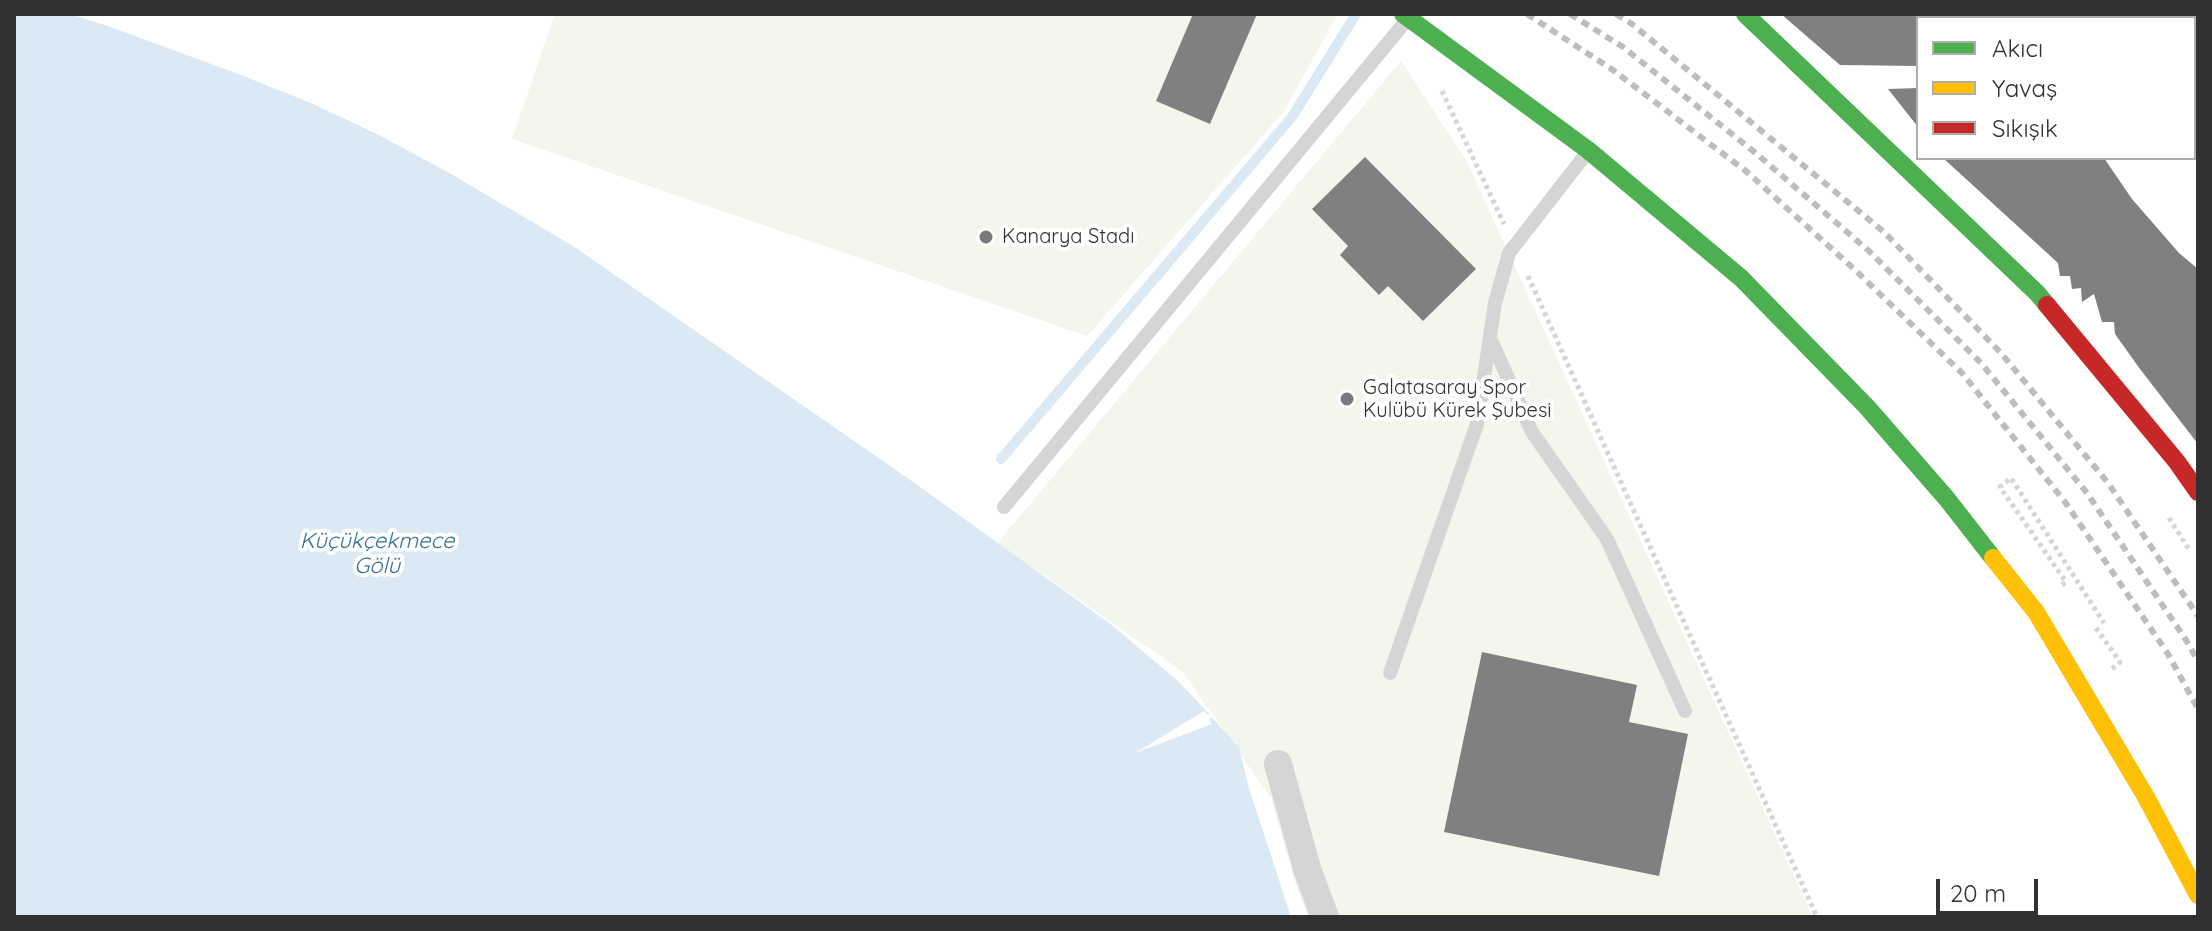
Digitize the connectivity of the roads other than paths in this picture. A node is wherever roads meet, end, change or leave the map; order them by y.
1 (1406, 16) edge
2 (1751, 18) edge
3 (1588, 150) junction
4 (1490, 338) junction
5 (2198, 492) edge
6 (1004, 507) dead end
7 (1390, 673) dead end
8 (1685, 711) dead end
9 (1278, 764) dead end
10 (2198, 895) edge
11 (1325, 917) edge

1 - 3 street
1 - 6 lane
2 - 5 street
3 - 4 lane
3 - 10 street
4 - 7 lane
4 - 8 lane
9 - 11 street

